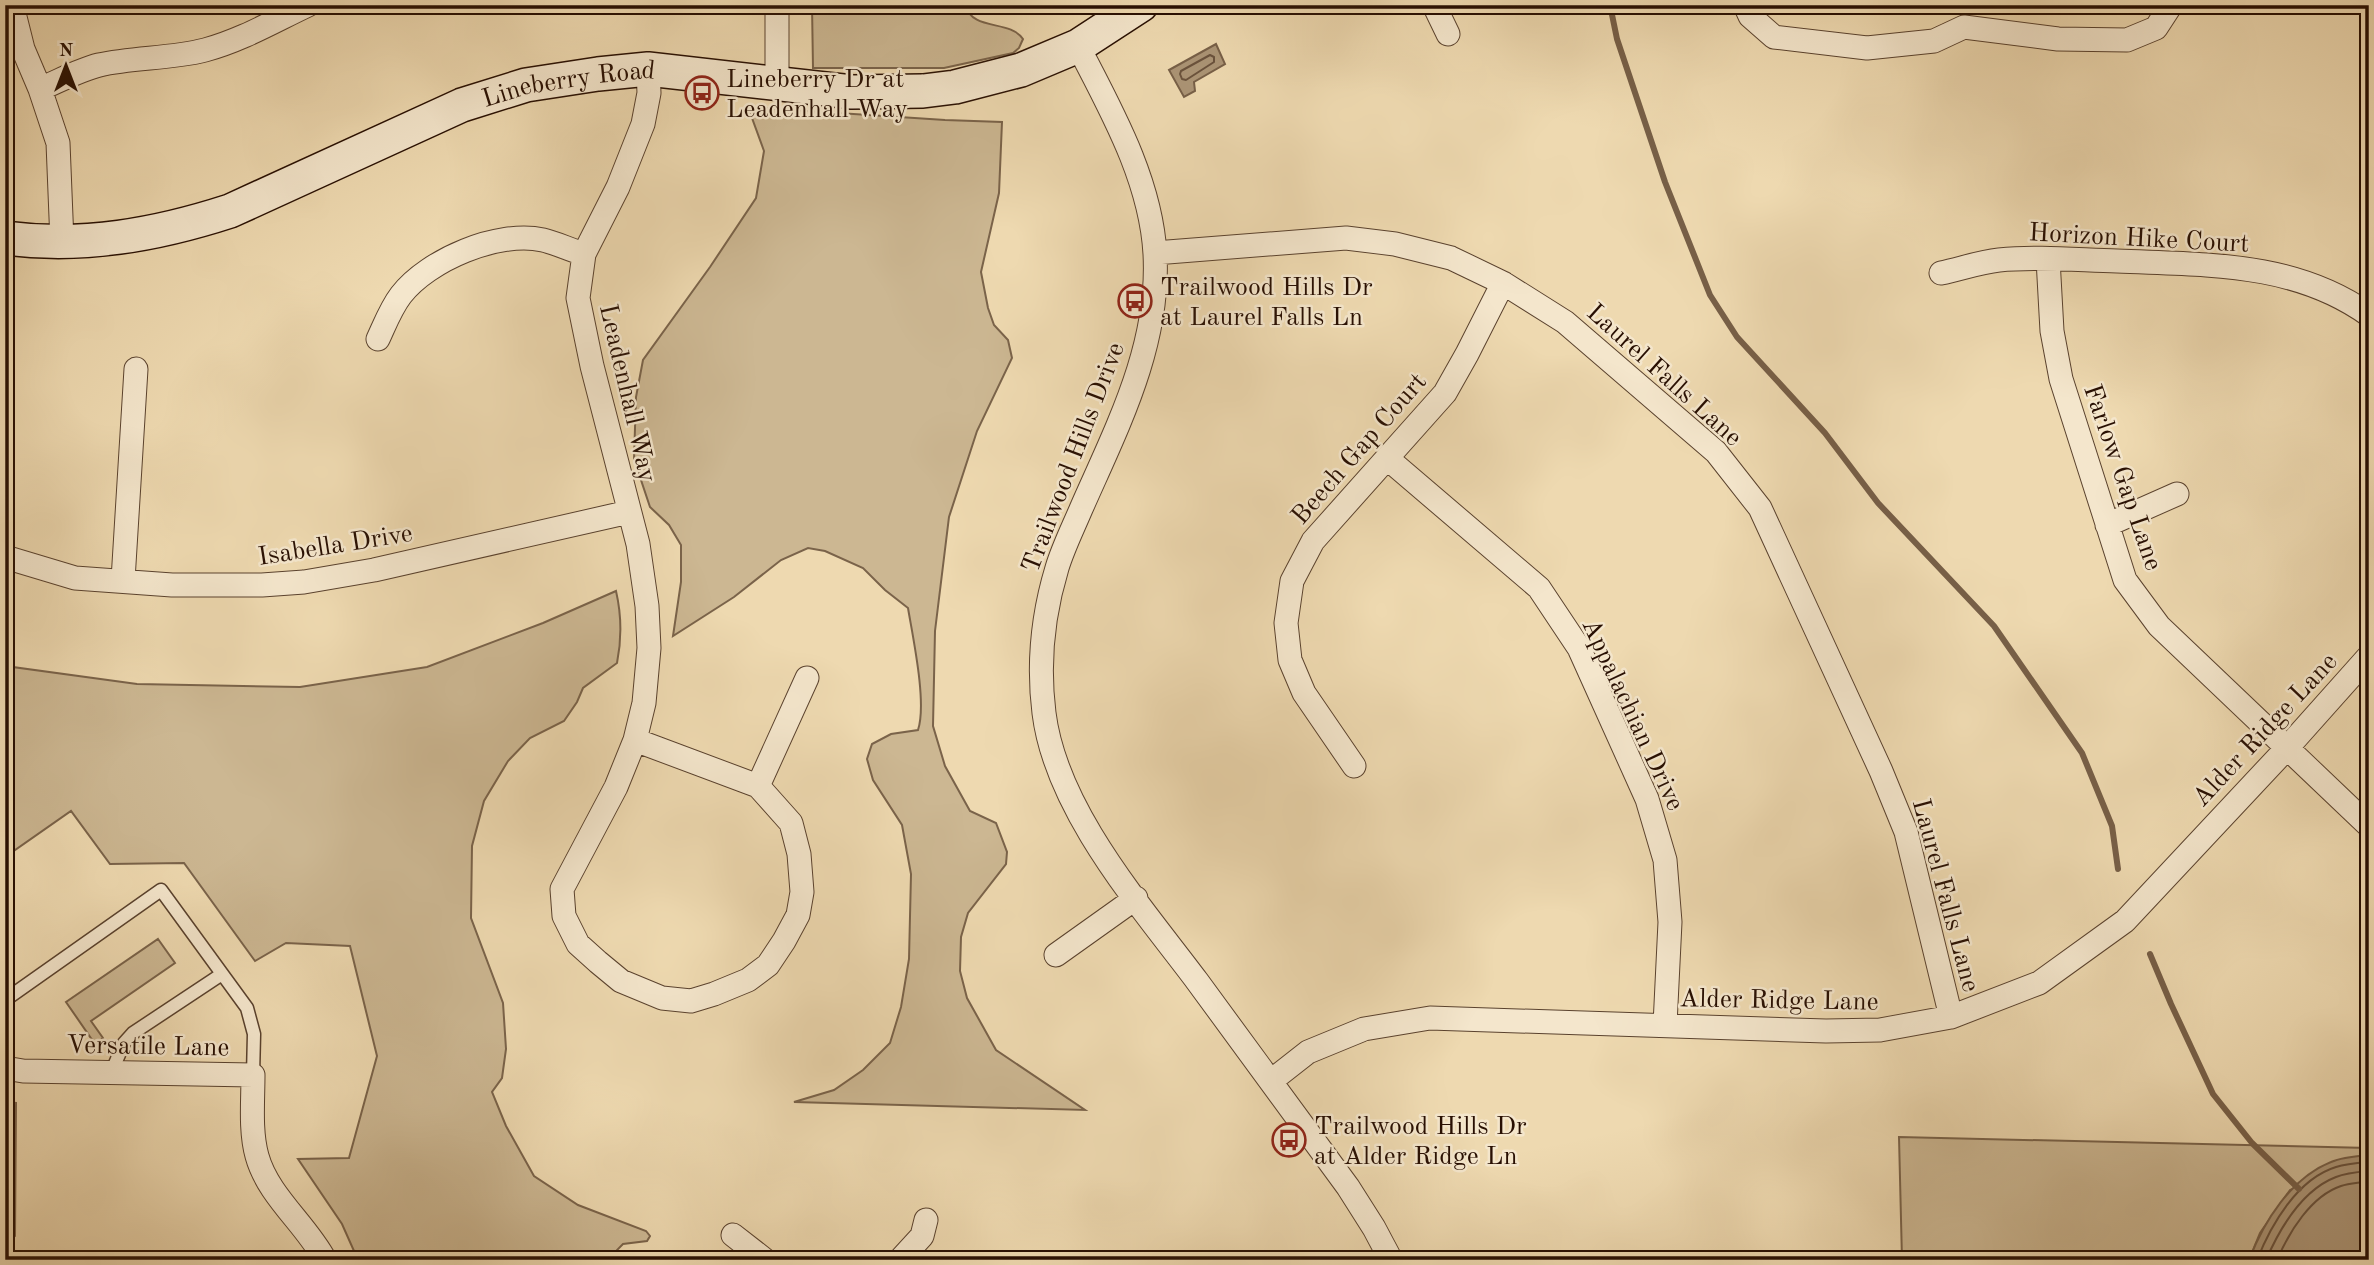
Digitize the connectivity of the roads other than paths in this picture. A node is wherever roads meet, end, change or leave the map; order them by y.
1 (12, 5) edge
2 (308, 5) edge
3 (777, 5) edge
4 (1141, 5) edge
5 (1434, 5) edge
6 (1745, 5) edge
7 (2171, 5) edge
8 (1963, 16) edge
9 (1448, 34) dead end
10 (1079, 46) junction
11 (648, 69) junction
12 (777, 84) junction
13 (40, 89) junction
14 (5, 238) edge
15 (62, 242) junction
16 (1155, 253) junction
17 (584, 254) junction
18 (2048, 259) junction
19 (1941, 273) dead end
20 (1503, 283) junction
21 (2369, 315) edge
22 (379, 339) dead end
23 (136, 369) dead end
24 (1388, 459) junction
25 (2177, 494) dead end
26 (629, 512) junction
27 (2107, 525) junction
28 (5, 557) edge
29 (123, 580) junction
30 (2369, 656) edge
31 (807, 678) dead end
32 (635, 740) junction
33 (2287, 748) junction
34 (1354, 766) dead end
35 (758, 786) junction
36 (2369, 826) edge
37 (1136, 898) junction
38 (1056, 955) dead end
39 (222, 974) junction
40 (5, 1000) edge
41 (1951, 1017) junction
42 (1665, 1025) junction
43 (5, 1069) edge
44 (111, 1073) junction
45 (253, 1075) junction
46 (1271, 1081) junction
47 (926, 1220) dead end
48 (733, 1235) dead end
49 (325, 1260) edge
50 (765, 1260) edge
51 (900, 1260) edge
52 (1391, 1260) edge

1 - 13 street
2 - 13 street
3 - 12 street
4 - 10 street, Lineberry Road
5 - 9 street
6 - 8 street
7 - 8 street
10 - 12 street, Lineberry Road
10 - 16 street, Trailwood Hills Drive
11 - 12 street, Lineberry Road
11 - 15 street, Lineberry Road
11 - 17 street, Leadenhall Way
13 - 15 street
14 - 15 street, Lineberry Road
16 - 20 street, Laurel Falls Lane
16 - 37 street, Trailwood Hills Drive
17 - 22 street
17 - 26 street, Leadenhall Way
18 - 19 street, Horizon Hike Court
18 - 21 street, Horizon Hike Court
18 - 27 street, Farlow Gap Lane
20 - 24 street, Beech Gap Court
20 - 41 street, Laurel Falls Lane
23 - 29 street
24 - 34 street, Beech Gap Court
24 - 42 street, Appalachian Drive
25 - 27 street
26 - 29 street, Isabella Drive
26 - 32 street, Leadenhall Way
27 - 33 street, Farlow Gap Lane
28 - 29 street, Isabella Drive
30 - 33 street, Alder Ridge Lane
31 - 35 street
32 - 35 street, Leadenhall Way
32 - 35 street, Leadenhall Way
33 - 36 street, Farlow Gap Lane
33 - 41 street, Alder Ridge Lane
37 - 38 street
37 - 46 street, Trailwood Hills Drive
39 - 40 lane
39 - 44 lane
39 - 45 lane
41 - 42 street, Alder Ridge Lane
42 - 46 street, Alder Ridge Lane
43 - 44 street, Versatile Lane
44 - 45 street, Versatile Lane
45 - 49 street, Versatile Lane
46 - 52 street, Trailwood Hills Drive
47 - 51 street
48 - 50 street

